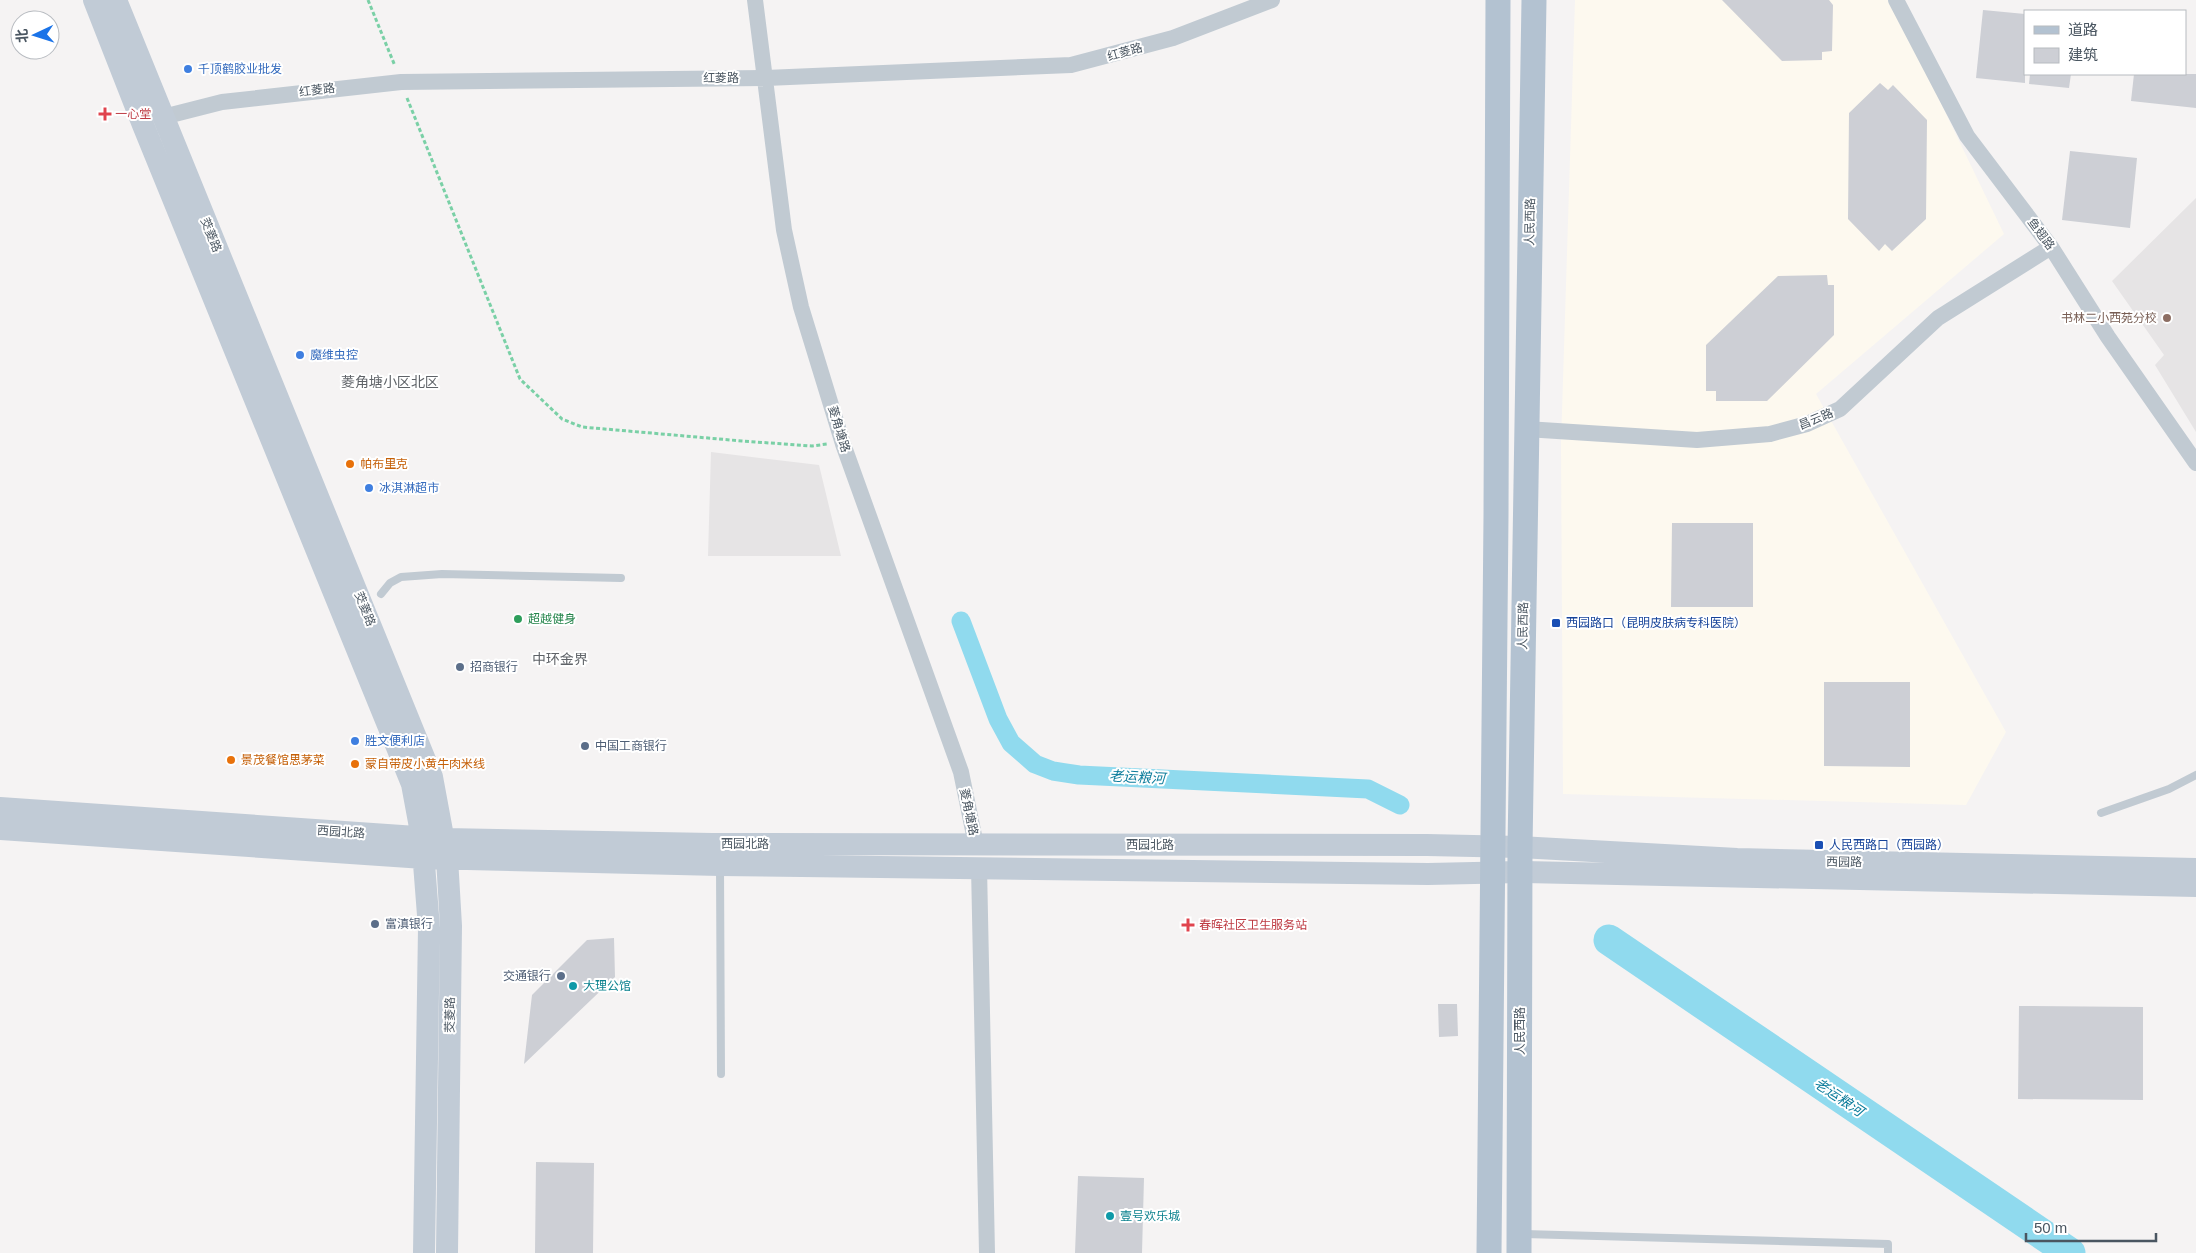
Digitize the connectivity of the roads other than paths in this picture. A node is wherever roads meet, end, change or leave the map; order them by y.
1 (94, 0) edge
2 (116, 0) edge
3 (755, 0) edge
4 (1272, 0) edge
5 (1498, 0) edge
6 (1534, 0) edge
7 (1896, 0) edge
8 (766, 78) junction
9 (163, 118) junction
10 (2051, 247) junction
11 (1526, 429) junction
12 (2196, 463) edge
13 (621, 578) dead end
14 (382, 594) dead end
15 (2196, 775) edge
16 (0, 808) edge
17 (2101, 812) dead end
18 (0, 829) edge
19 (976, 845) junction
20 (1492, 847) junction
21 (1520, 847) junction
22 (423, 848) junction
23 (446, 848) junction
24 (720, 865) junction
25 (979, 867) junction
26 (2196, 869) edge
27 (1492, 872) junction
28 (1520, 872) junction
29 (2196, 886) edge
30 (721, 1074) dead end
31 (1519, 1244) edge
32 (424, 1253) edge
33 (446, 1253) edge
34 (988, 1253) edge
35 (1490, 1253) edge
36 (1888, 1253) edge

1 - 22 main road, 茭菱路
2 - 9 main road, 茭菱路
3 - 8 street, 菱角塘路
4 - 8 street, 红菱路
5 - 20 main road
6 - 11 main road, 人民西路
7 - 10 street, 鱼翅路
8 - 9 street, 红菱路
8 - 19 street, 菱角塘路
9 - 23 main road, 茭菱路
10 - 11 street, 昌云路
10 - 12 street, 鱼翅路
11 - 21 main road, 人民西路
13 - 14 lane
15 - 17 lane
16 - 22 main road, 西园北路
18 - 22 main road, 西园北路
19 - 20 main road, 西园北路
19 - 23 main road, 西园北路
20 - 21 main road, 西园路
20 - 27 main road
21 - 26 main road, 西园路
21 - 28 main road, 人民西路
22 - 23 main road, 西园北路
22 - 32 main road, 茭菱路
23 - 24 main road, 西园北路
23 - 33 main road, 茭菱路
24 - 25 main road, 西园北路
24 - 30 lane
25 - 27 main road, 西园北路
25 - 34 street
27 - 28 main road, 西园路
27 - 35 main road
28 - 29 main road, 西园路
28 - 31 main road, 人民西路
31 - 36 lane

